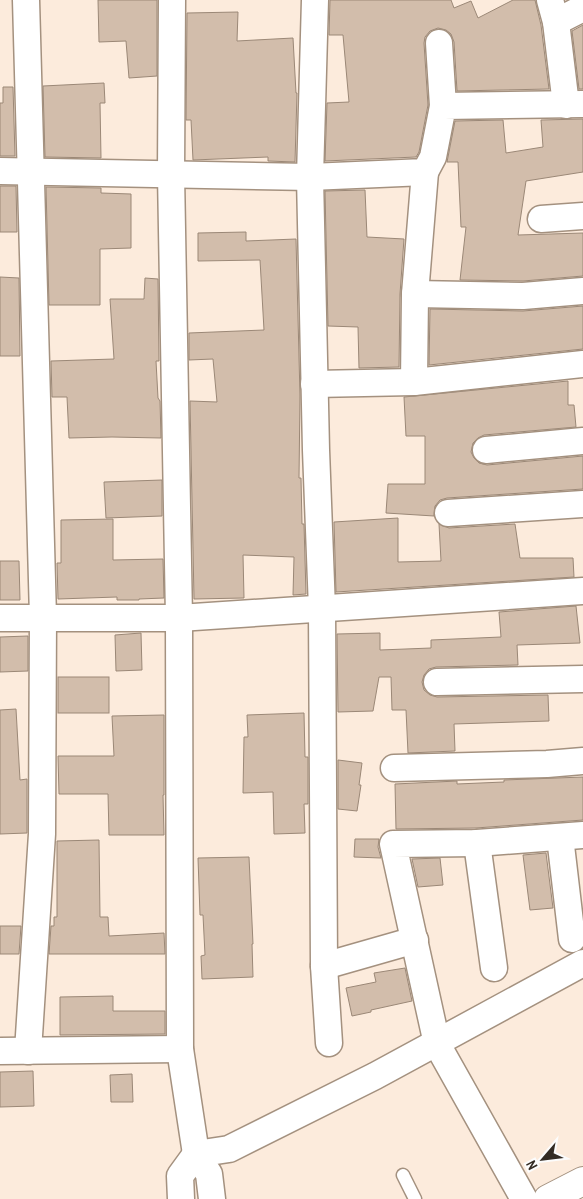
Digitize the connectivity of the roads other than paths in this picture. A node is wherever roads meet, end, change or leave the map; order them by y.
1 (26, 0) edge
2 (172, 0) edge
3 (315, 0) edge
4 (583, 8) edge
5 (553, 11) edge
6 (439, 43) dead end
7 (574, 104) edge
8 (443, 106) junction
9 (0, 171) edge
10 (30, 171) junction
11 (425, 172) junction
12 (171, 174) junction
13 (310, 176) junction
14 (583, 216) edge
15 (541, 219) dead end
16 (583, 291) edge
17 (415, 294) junction
18 (583, 364) edge
19 (414, 382) junction
20 (314, 384) junction
21 (583, 442) edge
22 (486, 450) dead end
23 (583, 504) edge
24 (448, 513) dead end
25 (583, 591) edge
26 (322, 609) junction
27 (43, 617) junction
28 (0, 618) edge
29 (180, 618) junction
30 (583, 679) edge
31 (437, 682) dead end
32 (583, 761) edge
33 (394, 768) dead end
34 (571, 836) edge
35 (477, 843) junction
36 (572, 939) dead end
37 (415, 940) junction
38 (583, 964) edge
39 (324, 966) junction
40 (494, 968) dead end
41 (329, 1043) dead end
42 (437, 1044) junction
43 (180, 1049) junction
44 (28, 1050) junction
45 (0, 1051) edge
46 (196, 1154) junction
47 (403, 1175) dead end
48 (583, 1181) edge
49 (181, 1199) edge
50 (212, 1199) edge
51 (415, 1199) edge
52 (524, 1199) edge
53 (548, 1199) edge

1 - 10 street
2 - 12 street
3 - 13 street
4 - 5 street
5 - 7 street
6 - 8 street
7 - 8 street
8 - 11 street
9 - 10 street
10 - 12 street
10 - 27 street
11 - 13 street
11 - 17 street
12 - 13 street
12 - 29 street
13 - 20 street
14 - 15 street
16 - 17 street
17 - 19 street
18 - 19 street
19 - 20 street
20 - 26 street
21 - 22 street
23 - 24 street
25 - 26 street
26 - 29 street
26 - 39 street
27 - 28 street
27 - 29 street
27 - 44 street
29 - 43 street
30 - 31 street
32 - 33 street
34 - 35 street
34 - 36 street
35 - 37 street
35 - 40 street
37 - 39 street
37 - 42 street
38 - 42 street
39 - 41 street
42 - 46 street
42 - 52 street
43 - 44 street
43 - 46 street
44 - 45 street
46 - 49 street
46 - 50 street
47 - 51 lane
48 - 53 main road

